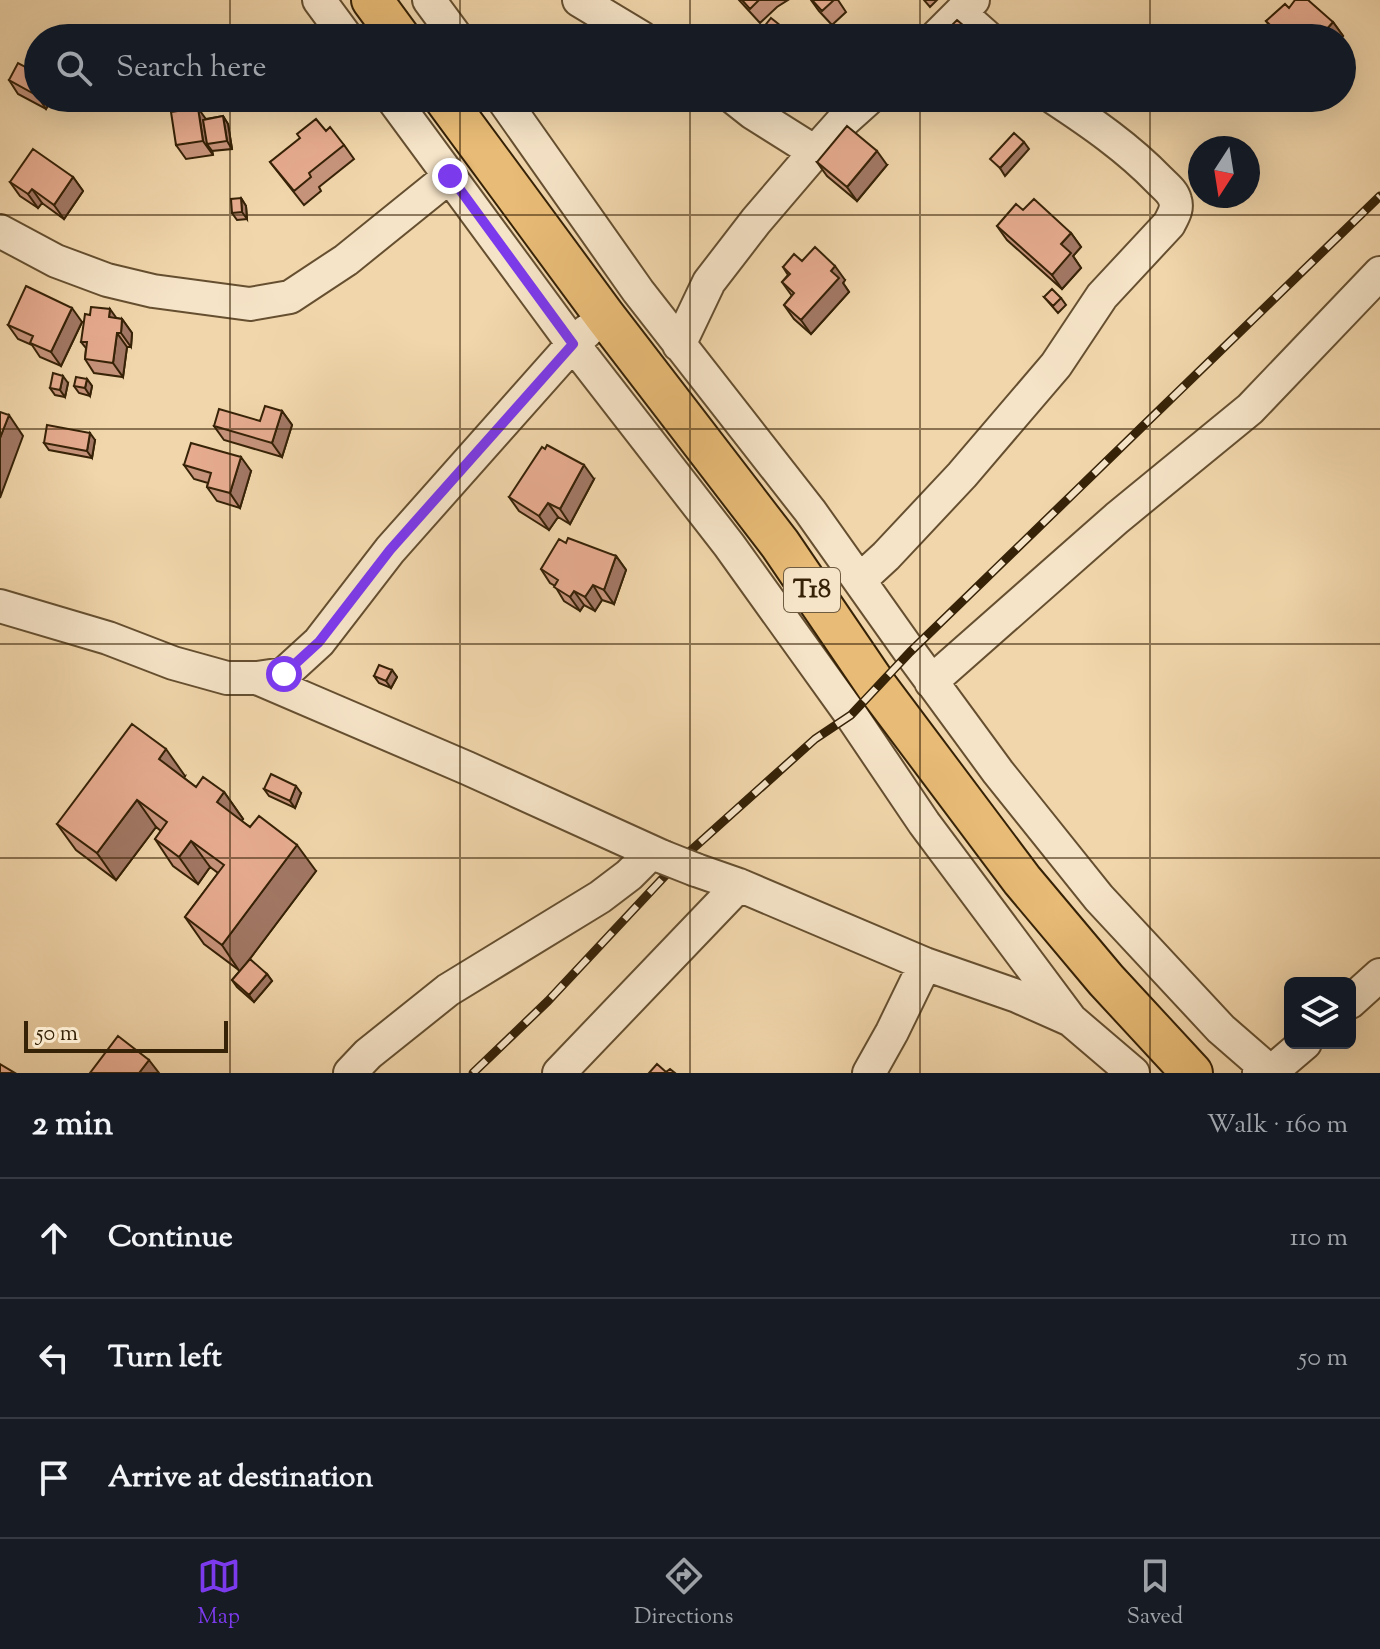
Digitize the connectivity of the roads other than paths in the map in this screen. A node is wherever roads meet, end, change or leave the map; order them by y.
1 (319, 0) edge
2 (372, 0) edge
3 (429, 0) edge
4 (579, 0) edge
5 (967, 7) edge
6 (337, 24) edge
7 (390, 24) edge
8 (447, 24) edge
9 (619, 24) edge
10 (949, 24) edge
11 (979, 24) edge
12 (402, 112) edge
13 (454, 112) edge
14 (512, 112) edge
15 (752, 112) edge
16 (853, 112) edge
17 (1075, 112) edge
18 (815, 152) junction
19 (450, 176) junction
20 (0, 231) edge
21 (1380, 273) edge
22 (604, 315) junction
23 (573, 344) junction
24 (679, 345) junction
25 (810, 511) junction
26 (780, 544) junction
27 (860, 580) junction
28 (0, 606) edge
29 (257, 678) junction
30 (931, 682) junction
31 (658, 854) junction
32 (739, 885) junction
33 (925, 964) junction
34 (1380, 975) edge
35 (1356, 997) edge
36 (1071, 1020) junction
37 (1298, 1049) edge
38 (350, 1073) edge
39 (559, 1073) edge
40 (869, 1073) edge
41 (1133, 1073) edge
42 (1192, 1073) edge
43 (1259, 1073) edge
44 (1270, 1073) edge

1 - 6 street
2 - 7 main road
3 - 8 street
4 - 9 street
5 - 10 street
5 - 11 street
12 - 19 street
13 - 22 main road, T18
14 - 24 street
15 - 18 street
16 - 18 street
17 - 27 street
18 - 24 street
19 - 20 street
19 - 23 street
21 - 30 street
22 - 23 street
22 - 26 main road, T18
23 - 29 street
23 - 36 street
24 - 25 street
25 - 26 street
25 - 27 street
26 - 42 main road, T18
27 - 30 street
28 - 29 street
29 - 31 street
30 - 43 street
31 - 32 street, bridge
31 - 38 street
32 - 33 street
32 - 39 street
33 - 36 street
33 - 40 street
34 - 35 street
36 - 41 street
37 - 44 street

